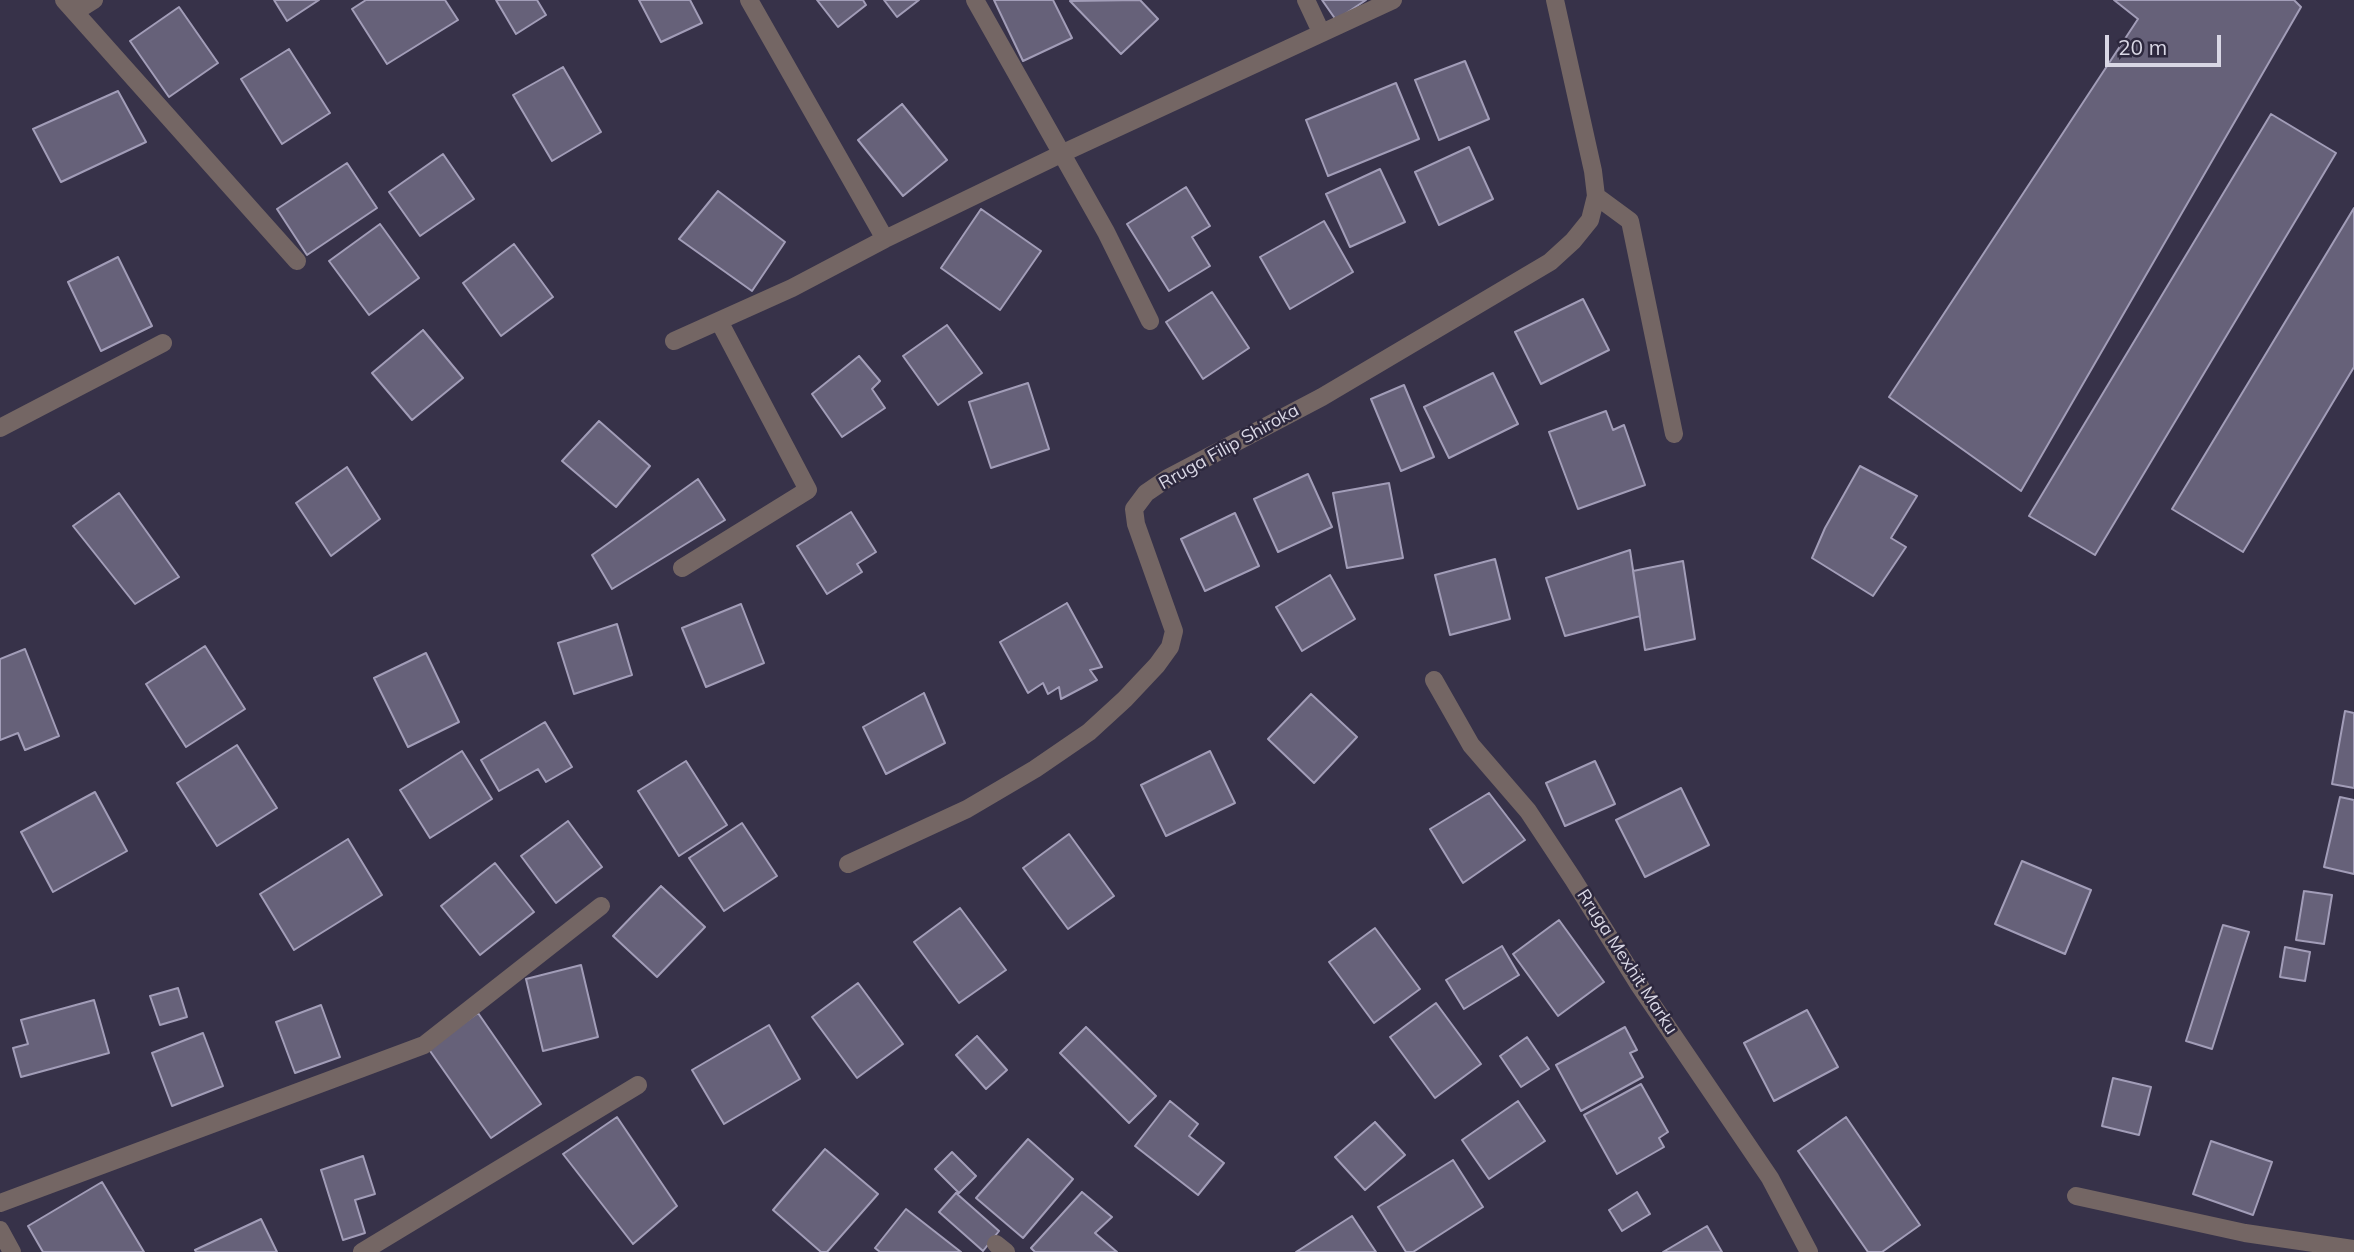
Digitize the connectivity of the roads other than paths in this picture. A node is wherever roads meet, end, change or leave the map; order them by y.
1 (94, 0) edge
2 (750, 0) edge
3 (975, 0) edge
4 (1306, 0) edge
5 (1393, 0) edge
6 (1555, 0) edge
7 (69, 6) edge
8 (1321, 32) junction
9 (1062, 153) junction
10 (1596, 196) junction
11 (885, 239) junction
12 (297, 261) dead end
13 (719, 321) junction
14 (1150, 321) dead end
15 (674, 341) dead end
16 (163, 343) dead end
17 (0, 428) edge
18 (1674, 434) dead end
19 (682, 568) dead end
20 (1434, 680) dead end
21 (848, 864) dead end
22 (601, 906) dead end
23 (638, 1085) dead end
24 (2076, 1196) dead end
25 (0, 1203) edge
26 (0, 1230) edge
27 (2354, 1249) edge
28 (12, 1252) edge
29 (362, 1252) edge
30 (1809, 1252) edge

1 - 7 street
2 - 11 street
3 - 9 street
4 - 8 street
5 - 8 street
6 - 10 street, Rruga Filip Shiroka
7 - 12 street
8 - 9 street
9 - 11 street
9 - 14 street
10 - 18 street
10 - 21 street, Rruga Filip Shiroka
11 - 13 street
13 - 15 street
13 - 19 street
16 - 17 street
20 - 30 street, Rruga Mexhit Marku
22 - 25 street
23 - 29 street
24 - 27 street
26 - 28 street

